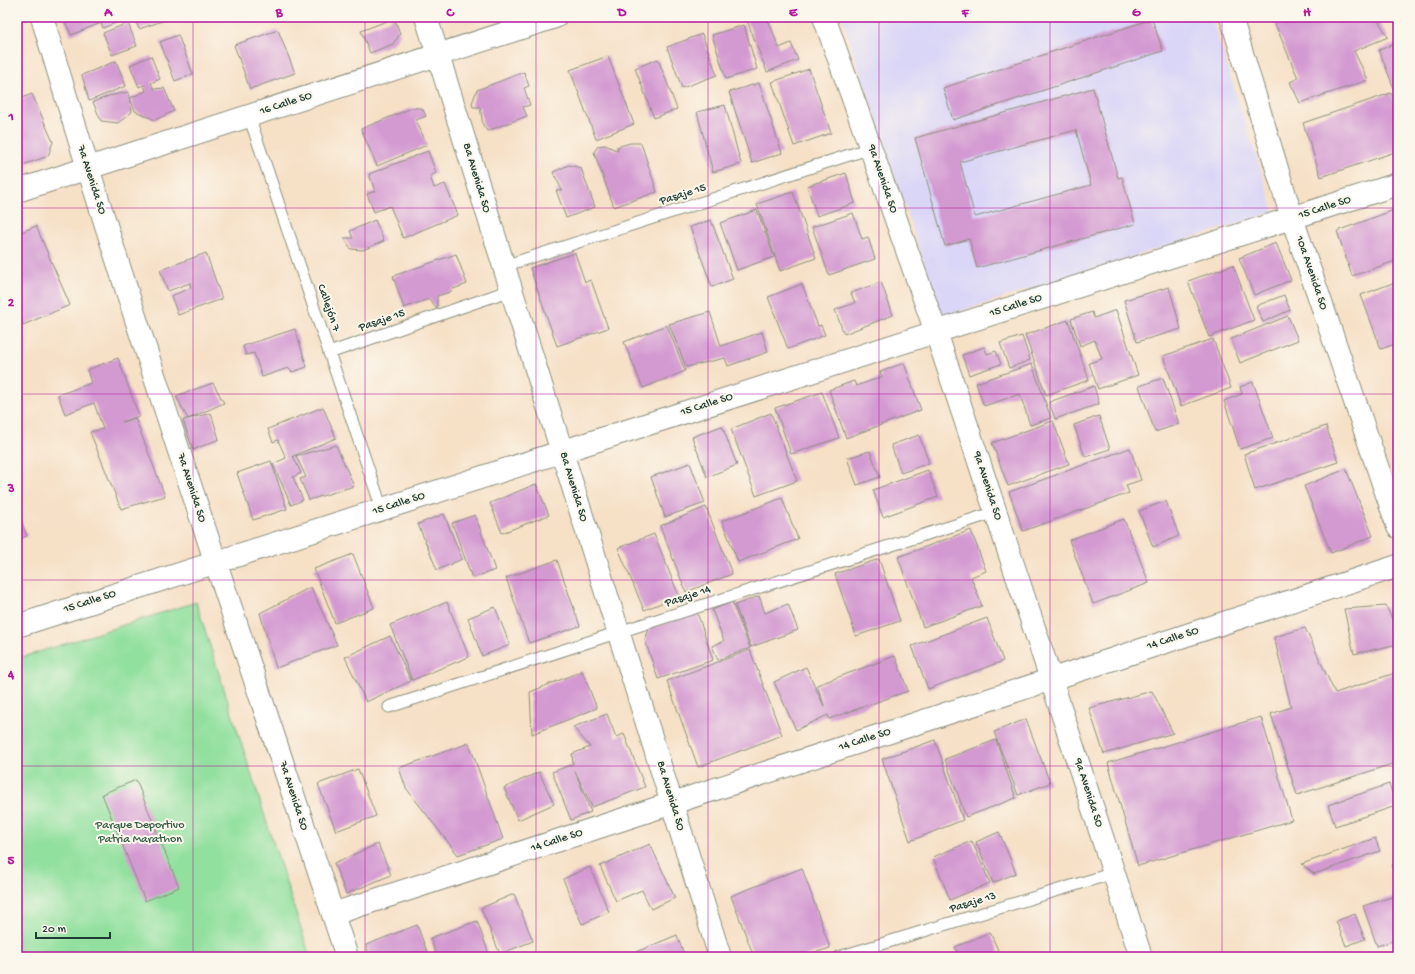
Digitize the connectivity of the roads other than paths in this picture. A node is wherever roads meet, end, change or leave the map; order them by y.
1 (42, 17) edge
2 (426, 17) edge
3 (555, 17) edge
4 (824, 17) edge
5 (1231, 17) edge
6 (438, 55) junction
7 (249, 116) junction
8 (871, 148) junction
9 (87, 168) junction
10 (1398, 184) edge
11 (17, 191) edge
12 (1292, 218) junction
13 (504, 266) junction
14 (511, 290) junction
15 (936, 332) junction
16 (329, 353) junction
17 (562, 452) junction
18 (382, 509) junction
19 (996, 512) junction
20 (1398, 527) edge
21 (215, 562) junction
22 (1398, 566) edge
23 (17, 626) edge
24 (619, 632) junction
25 (1051, 679) junction
26 (389, 707) dead end
27 (672, 803) junction
28 (1114, 873) junction
29 (333, 914) junction
30 (347, 957) edge
31 (720, 957) edge
32 (839, 957) edge
33 (1141, 957) edge

1 - 9 street, 7a Avenida SO
2 - 6 street, 8a Avenida SO
3 - 6 street, 16 Calle SO
4 - 8 street, 9a Avenida SO
5 - 12 street, 10a Avenida SO
6 - 7 street, 16 Calle SO
6 - 13 street, 8a Avenida SO
7 - 9 street, 16 Calle SO
7 - 16 lane, Callejón 7
8 - 13 lane, Pasaje 15
8 - 15 street, 9a Avenida SO
9 - 11 street, 16 Calle SO
9 - 21 street, 7a Avenida SO
10 - 12 street, 15 Calle SO
12 - 15 street, 15 Calle SO
12 - 20 street, 10a Avenida SO
13 - 14 street, 8a Avenida SO
14 - 16 lane, Pasaje 15
14 - 17 street, 8a Avenida SO
15 - 17 street, 15 Calle SO
15 - 19 street, 9a Avenida SO
16 - 18 lane, Callejón 7
17 - 18 street, 15 Calle SO
17 - 24 street, 8a Avenida SO
18 - 21 street, 15 Calle SO
19 - 24 lane, Pasaje 14
19 - 25 street, 9a Avenida SO
21 - 23 street, 15 Calle SO
21 - 29 street, 7a Avenida SO
22 - 25 street, 14 Calle SO
24 - 26 lane, Pasaje 14
24 - 27 street, 8a Avenida SO
25 - 27 street, 14 Calle SO
25 - 28 street, 9a Avenida SO
27 - 29 street, 14 Calle SO
27 - 31 street, 8a Avenida SO
28 - 32 lane, Pasaje 13
28 - 33 street, 9a Avenida SO
29 - 30 street, 7a Avenida SO

